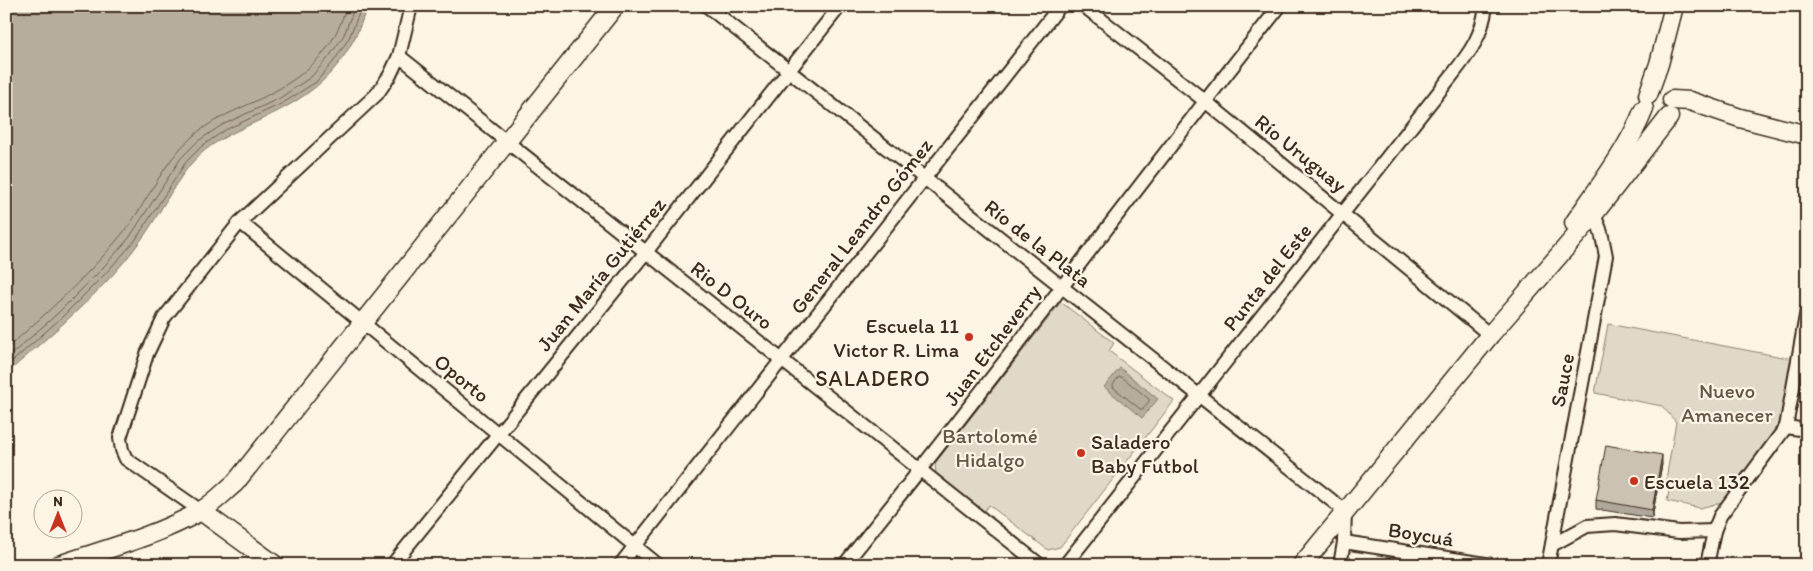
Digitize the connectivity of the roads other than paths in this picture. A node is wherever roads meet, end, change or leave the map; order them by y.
1 (410, 6) edge
2 (615, 6) edge
3 (707, 6) edge
4 (840, 6) edge
5 (1060, 6) edge
6 (1084, 6) edge
7 (1280, 6) edge
8 (1486, 6) edge
9 (1674, 6) edge
10 (399, 56) junction
11 (1659, 64) junction
12 (789, 71) junction
13 (1205, 101) junction
14 (1646, 102) junction
15 (1670, 106) junction
16 (1807, 135) edge
17 (508, 142) junction
18 (924, 178) junction
19 (1589, 212) junction
20 (1343, 213) junction
21 (240, 222) junction
22 (646, 252) junction
23 (1061, 286) junction
24 (1807, 310) edge
25 (364, 323) junction
26 (1495, 330) junction
27 (782, 360) junction
28 (1198, 395) junction
29 (1786, 427) junction
30 (1807, 430) edge
31 (498, 433) junction
32 (921, 470) junction
33 (201, 511) junction
34 (1345, 511) junction
35 (1714, 531) junction
36 (1344, 542) junction
37 (635, 546) junction
38 (1552, 546) junction
39 (59, 565) edge
40 (274, 565) edge
41 (392, 565) edge
42 (620, 565) edge
43 (658, 565) edge
44 (844, 565) edge
45 (1040, 565) edge
46 (1065, 565) edge
47 (1302, 565) edge
48 (1340, 565) edge
49 (1492, 565) edge
50 (1548, 565) edge
51 (1707, 565) edge

1 - 10 street
2 - 17 street
3 - 12 street, Río de la Plata
4 - 12 street, Juan María Gutiérrez
5 - 18 street, General Leandro Gómez
6 - 13 street, Río Uruguay
7 - 13 street, Juan Etcheverry
8 - 20 street, Punta del Este
9 - 11 street
10 - 17 street, Rio D Ouro
10 - 21 street
11 - 14 street
11 - 15 street
12 - 18 street, Río de la Plata
12 - 22 street, Juan María Gutiérrez
13 - 20 street, Río Uruguay
13 - 23 street, Juan Etcheverry
14 - 15 street
14 - 15 street
14 - 19 street
15 - 16 street
15 - 19 street
17 - 22 street, Rio D Ouro
17 - 25 street
18 - 23 street, Río de la Plata
18 - 27 street, General Leandro Gómez
19 - 26 street
19 - 38 street, Sauce
20 - 26 street, Río Uruguay
20 - 28 street, Punta del Este
21 - 25 street, Oporto
21 - 33 street
22 - 27 street, Rio D Ouro
22 - 31 street, Juan María Gutiérrez
23 - 28 street, Río de la Plata
23 - 32 street, Juan Etcheverry
24 - 29 street
25 - 31 street, Oporto
25 - 33 street
26 - 34 street
27 - 32 street, Rio D Ouro
27 - 37 street, General Leandro Gómez
28 - 34 street, Río de la Plata
28 - 46 street, Punta del Este
29 - 30 street
29 - 35 street
31 - 37 street, Oporto
31 - 41 street, Juan María Gutiérrez
32 - 44 street, Juan Etcheverry
32 - 45 street, Rio D Ouro
33 - 39 street
33 - 40 street
34 - 36 street
34 - 47 street
35 - 38 street
35 - 51 street
36 - 48 street
36 - 49 street, Boycuá
37 - 42 street, General Leandro Gómez
37 - 43 street, Oporto
38 - 50 street, Sauce

